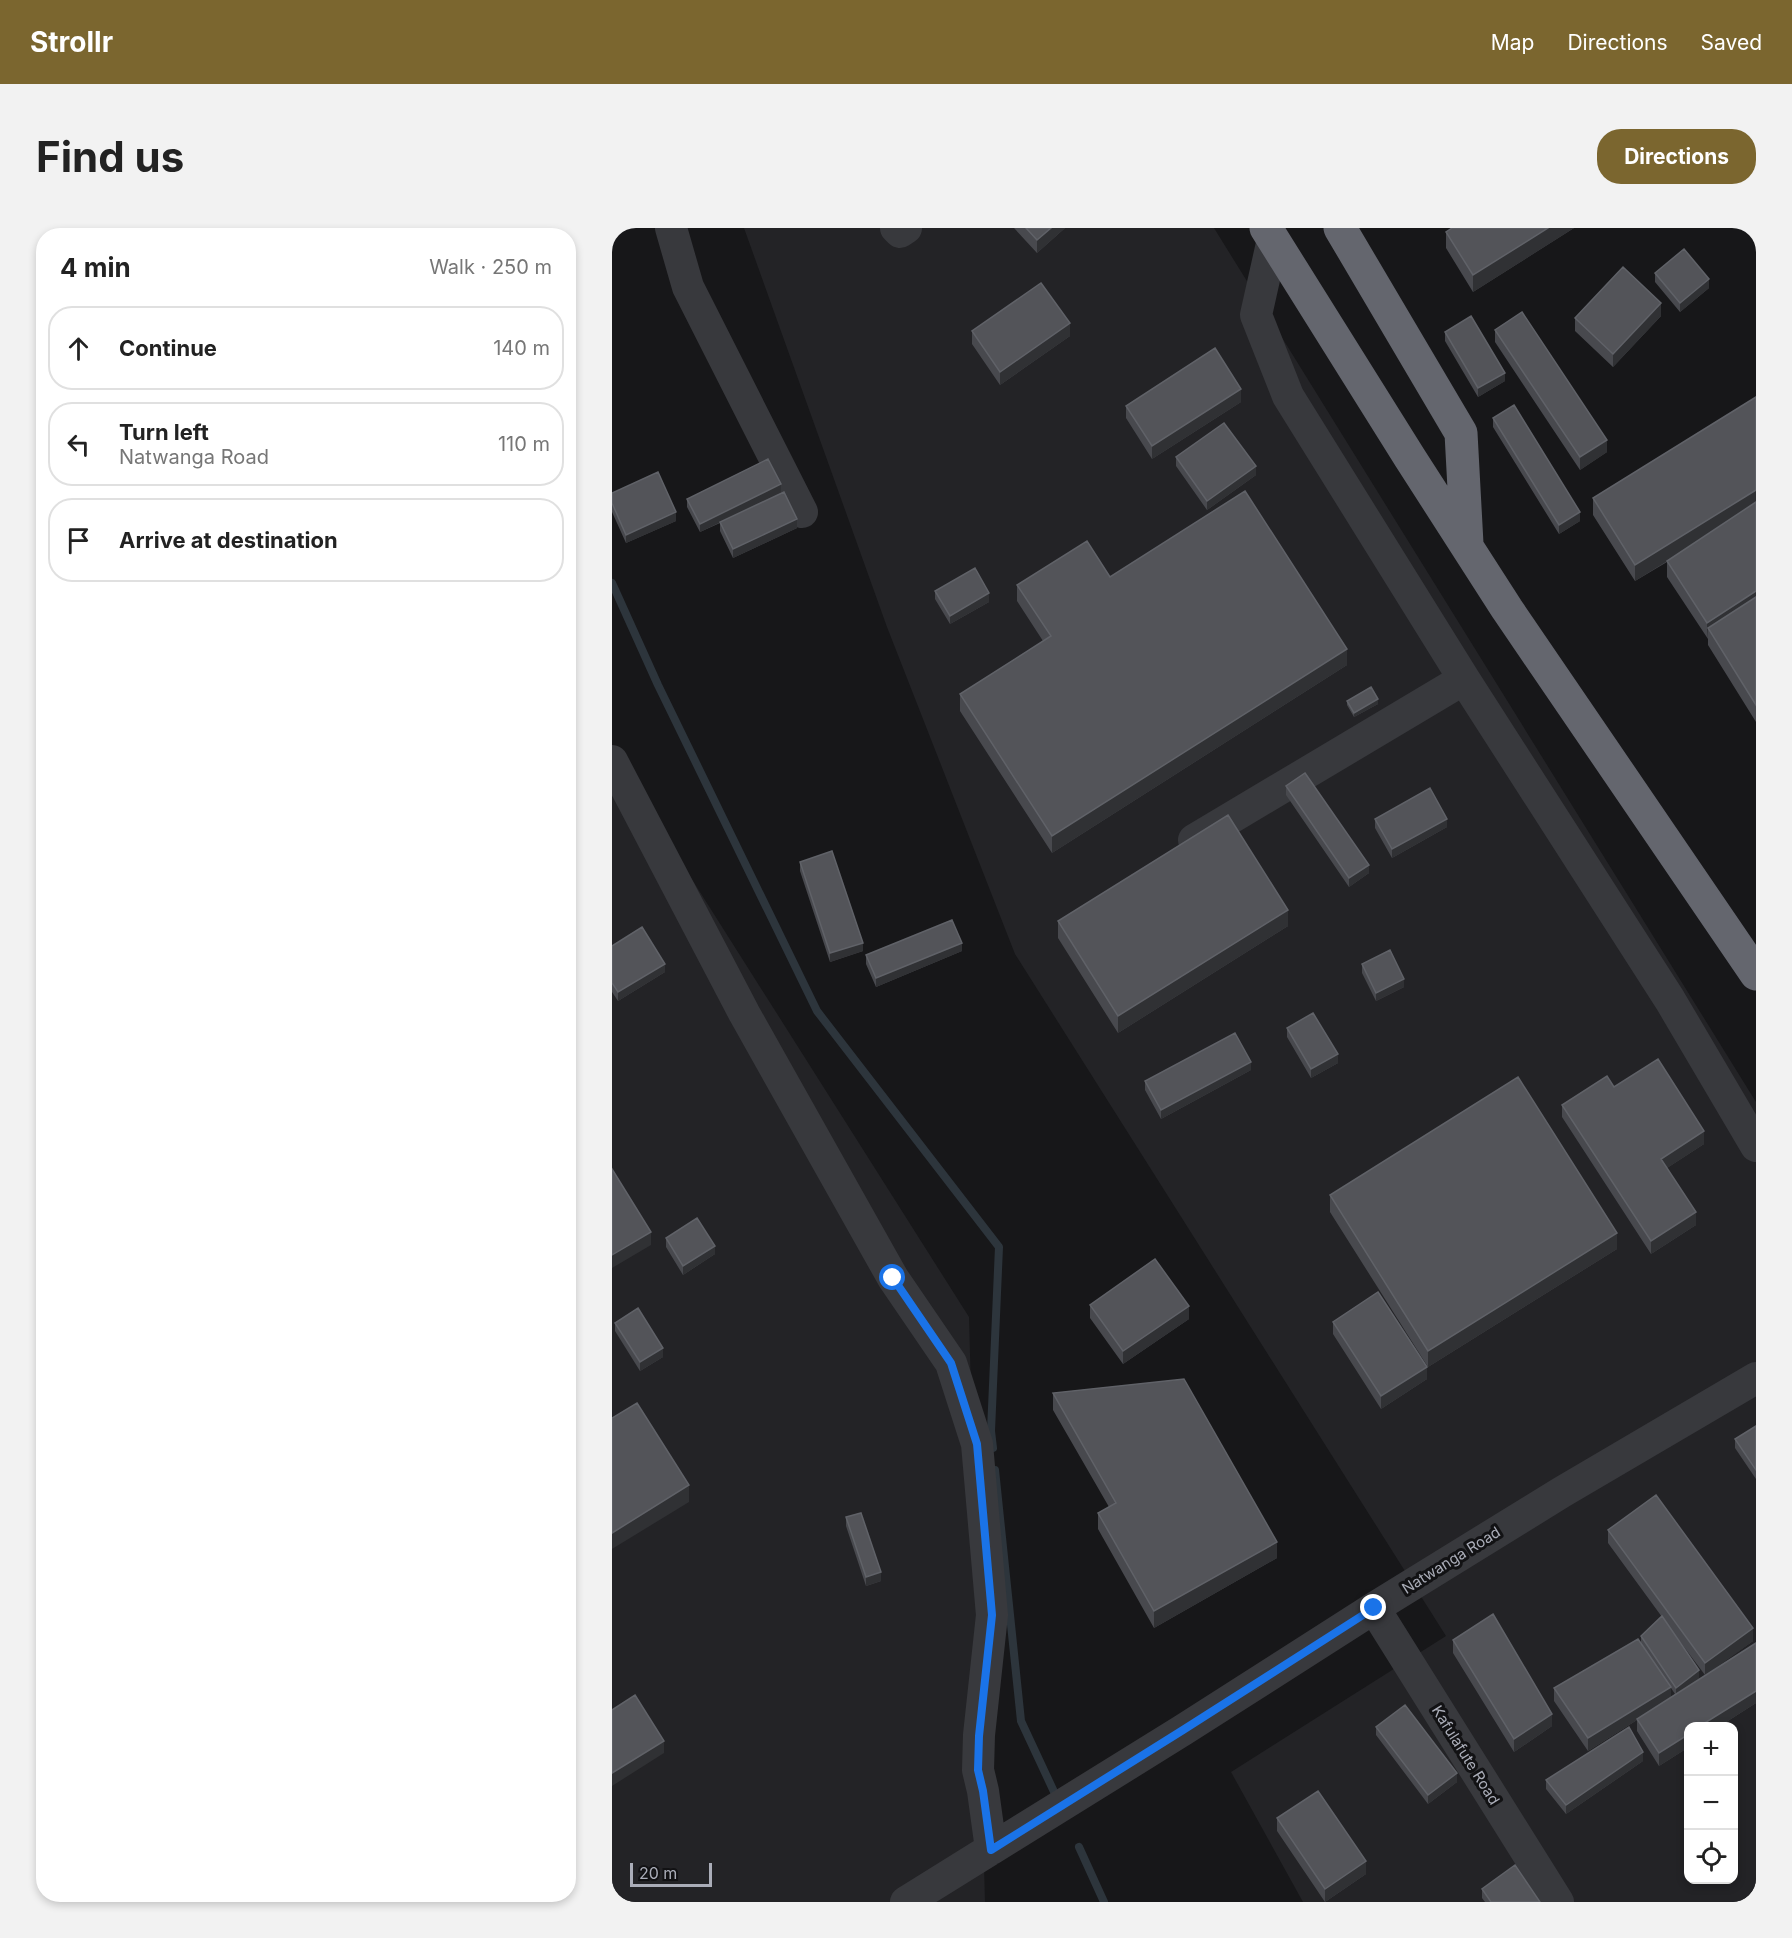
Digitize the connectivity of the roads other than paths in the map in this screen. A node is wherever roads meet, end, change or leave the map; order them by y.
1 (671, 228) edge
2 (896, 228) edge
3 (906, 228) edge
4 (1340, 228) edge
5 (1269, 234) edge
6 (802, 512) dead end
7 (1467, 546) junction
8 (1464, 679) junction
9 (612, 761) edge
10 (1169, 855) edge
11 (1756, 974) edge
12 (1756, 1146) edge
13 (1756, 1378) edge
14 (1374, 1608) junction
15 (991, 1850) junction
16 (906, 1902) edge
17 (1558, 1902) edge

1 - 6 street
2 - 3 street
4 - 7 highway
5 - 7 highway
5 - 8 street
7 - 11 highway
8 - 10 street
8 - 12 street
9 - 15 street
13 - 14 street, Natwanga Road
14 - 15 street, Natwanga Road
14 - 17 street, Kafulafute Road
15 - 16 street, Natwanga Road

